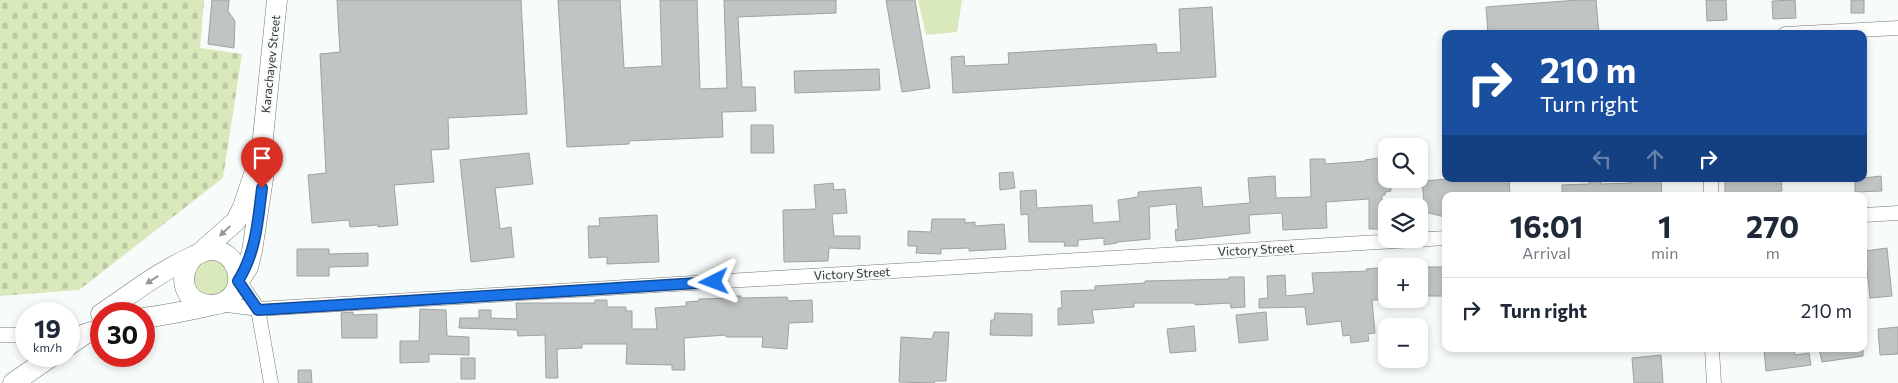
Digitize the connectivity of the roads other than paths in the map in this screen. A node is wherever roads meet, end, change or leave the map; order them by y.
1 (277, 0) edge
2 (1898, 28) edge
3 (1860, 30) edge
4 (261, 157) junction
5 (1898, 213) edge
6 (1867, 215) edge
7 (1442, 238) edge
8 (198, 254) junction
9 (238, 281) junction
10 (119, 302) edge
11 (215, 304) junction
12 (258, 310) junction
13 (155, 316) edge
14 (90, 326) edge
15 (0, 335) edge
16 (15, 335) edge
17 (81, 336) edge
18 (1712, 352) edge
19 (36, 367) edge
20 (12, 383) edge
21 (271, 383) edge
22 (1714, 383) edge

1 - 4 street, Karachayev Street
2 - 3 street
4 -> 8 street
4 - 9 street
5 - 6 street
7 - 12 street, Victory Street
8 - 9 street
8 -> 10 street
8 - 11 street
9 - 11 street
9 - 12 street
11 - 12 street, Victory Street
11 - 13 street
12 - 21 street
14 - 17 street
15 - 16 street
18 - 22 street
19 - 20 street

